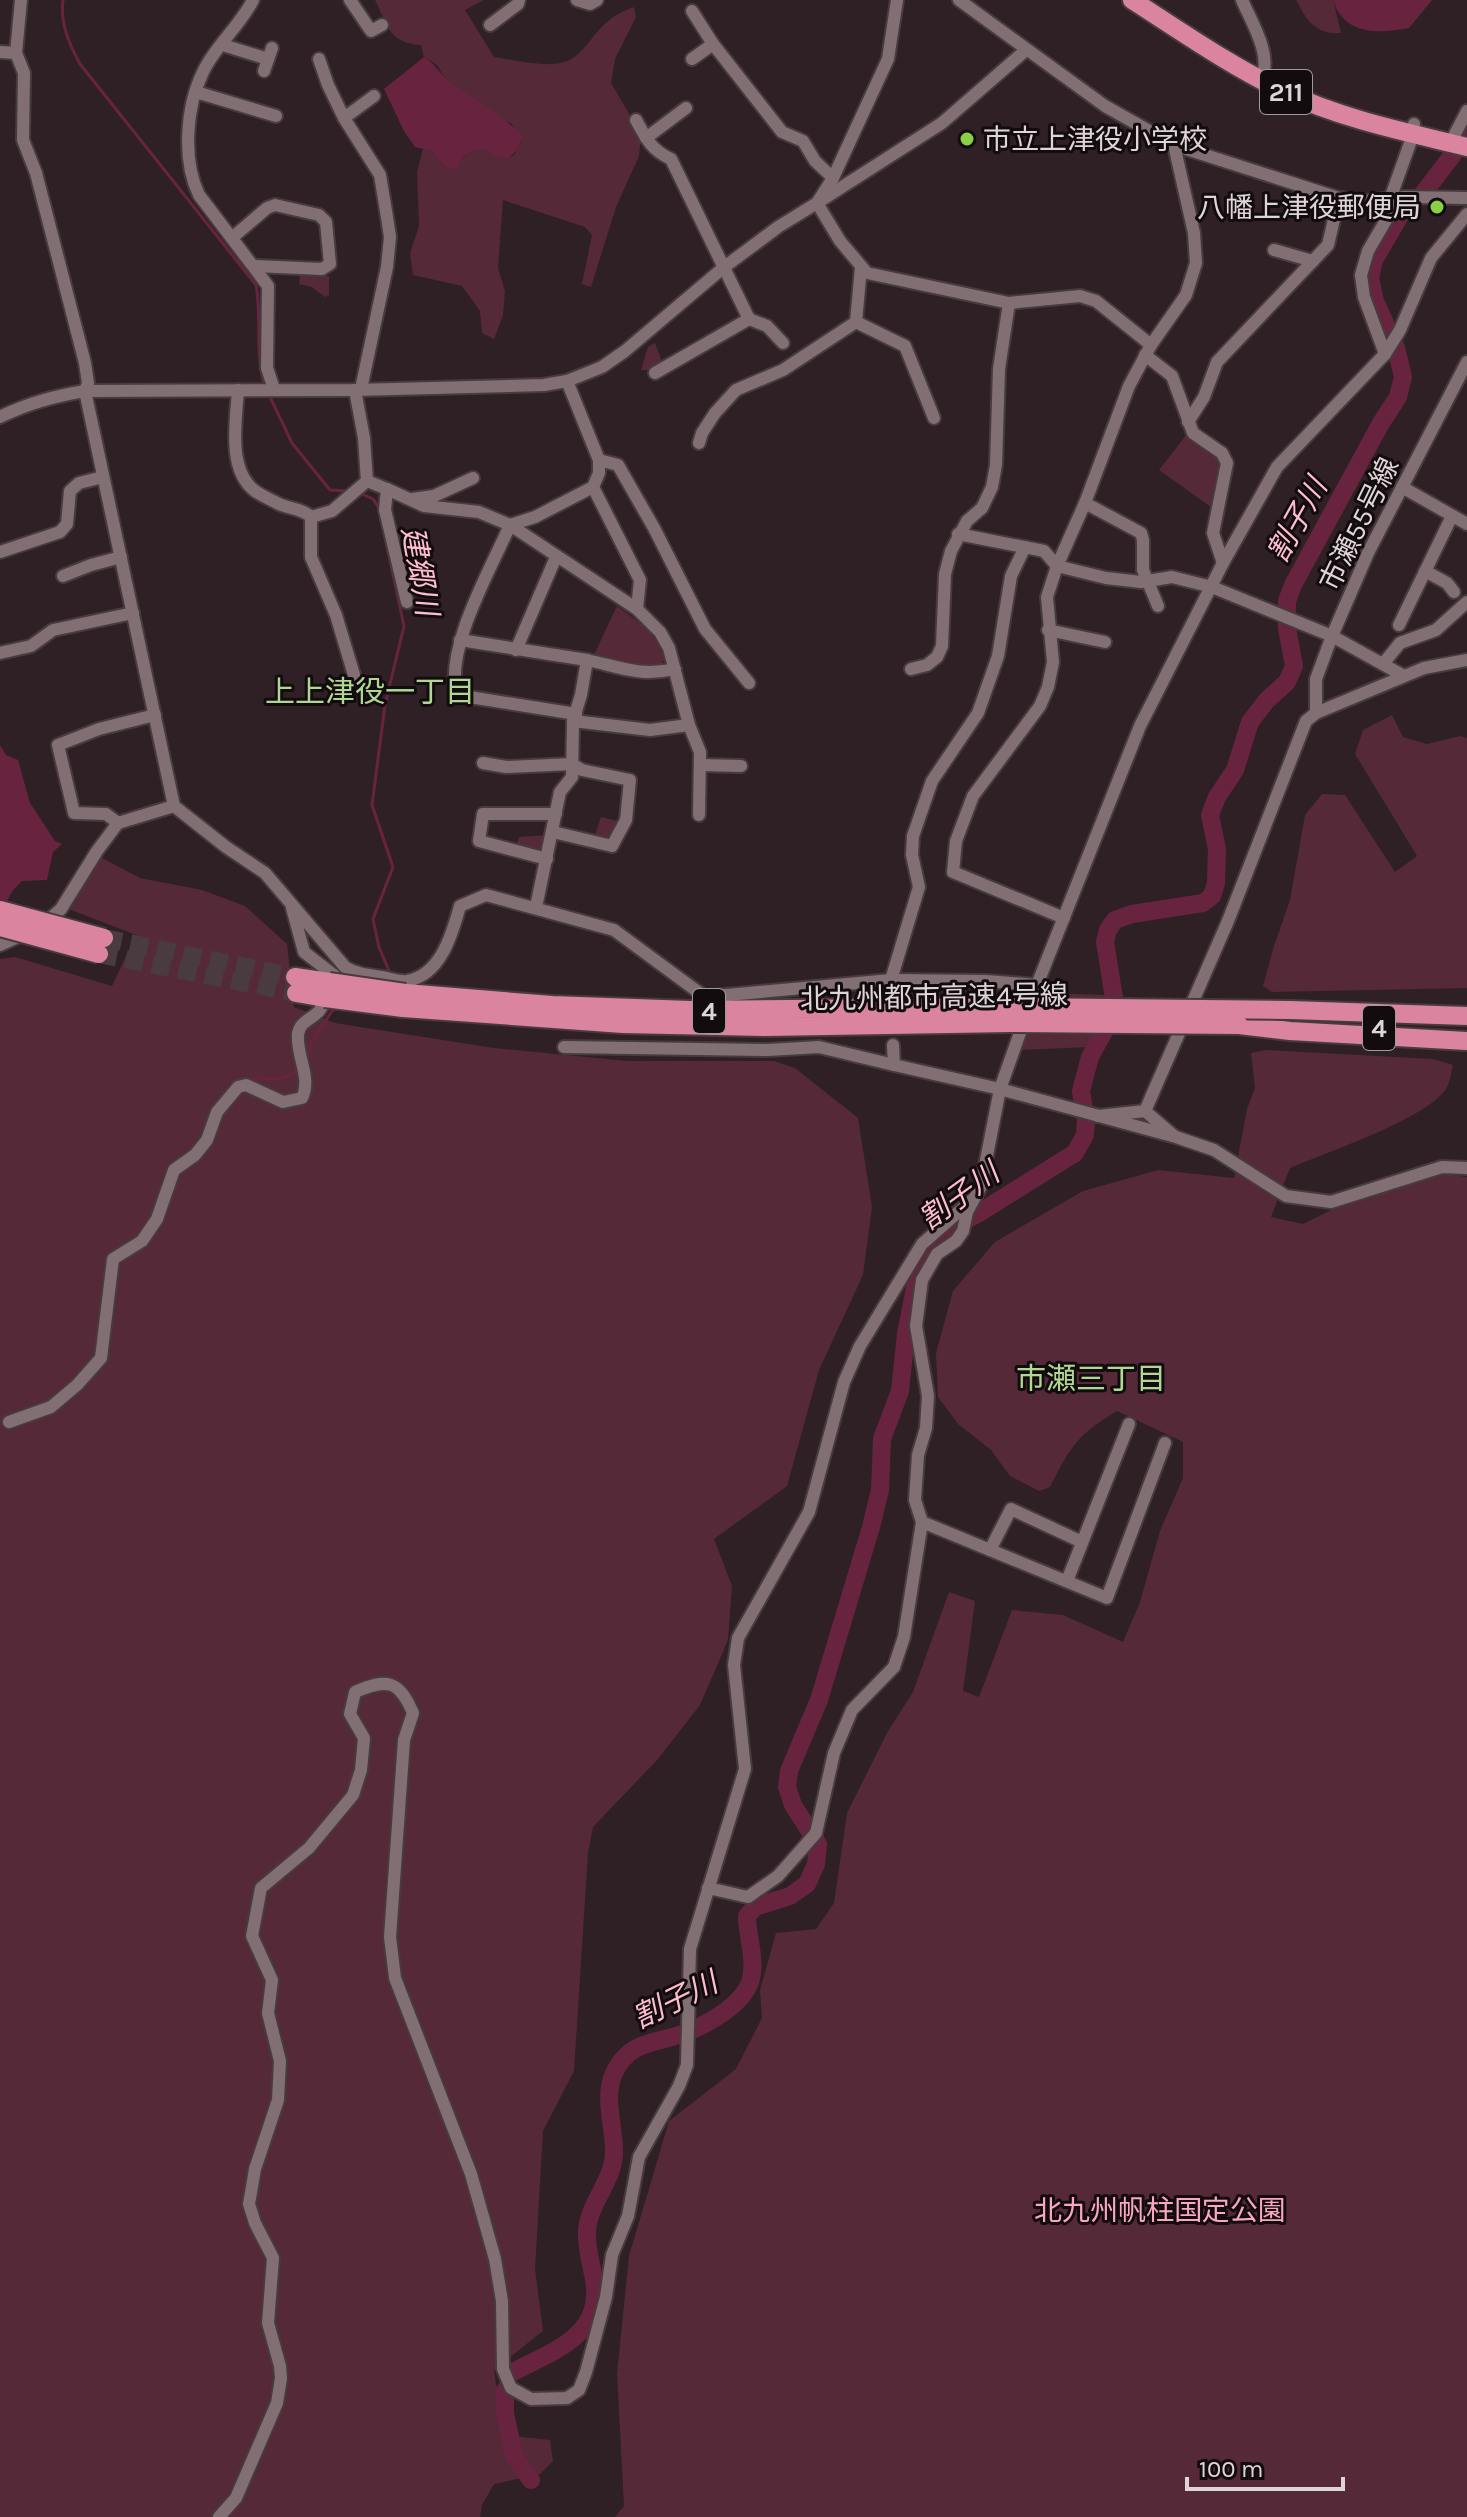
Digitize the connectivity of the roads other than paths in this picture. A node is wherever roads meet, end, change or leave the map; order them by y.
1 (21, 0) edge
2 (253, 0) edge
3 (350, 0) edge
4 (519, 0) edge
5 (577, 0) edge
6 (597, 0) edge
7 (897, 0) edge
8 (959, 0) edge
9 (1132, 0) edge
10 (1151, 0) edge
11 (1242, 0) edge
12 (692, 11) dead end
13 (382, 25) dead end
14 (490, 25) dead end
15 (713, 44) junction
16 (223, 45) junction
17 (1026, 50) junction
18 (0, 52) edge
19 (16, 53) junction
20 (268, 59) dead end
21 (319, 59) dead end
22 (692, 59) dead end
23 (1264, 75) junction
24 (196, 92) junction
25 (374, 96) dead end
26 (686, 108) dead end
27 (1467, 111) edge
28 (276, 116) dead end
29 (344, 118) junction
30 (636, 120) dead end
31 (1414, 130) junction
32 (646, 138) junction
33 (1461, 139) edge
34 (1174, 145) junction
35 (833, 178) junction
36 (1339, 198) junction
37 (1460, 198) edge
38 (1390, 199) junction
39 (817, 203) junction
40 (1467, 214) edge
41 (233, 237) junction
42 (1274, 250) dead end
43 (1313, 261) junction
44 (255, 266) junction
45 (861, 267) junction
46 (723, 268) junction
47 (1009, 303) junction
48 (749, 319) junction
49 (856, 322) junction
50 (783, 343) dead end
51 (1148, 350) junction
52 (1388, 350) junction
53 (1467, 362) edge
54 (655, 373) dead end
55 (567, 381) junction
56 (268, 389) junction
57 (238, 390) junction
58 (358, 390) junction
59 (85, 391) junction
60 (0, 417) edge
61 (934, 418) dead end
62 (1188, 422) junction
63 (699, 443) dead end
64 (599, 460) junction
65 (103, 477) junction
66 (473, 478) dead end
67 (366, 483) junction
68 (593, 487) junction
69 (1402, 487) junction
70 (387, 489) junction
71 (409, 499) junction
72 (1085, 503) junction
73 (540, 514) junction
74 (1452, 516) junction
75 (311, 517) junction
76 (1467, 524) edge
77 (510, 525) junction
78 (958, 534) junction
79 (536, 543) junction
80 (1025, 547) junction
81 (0, 552) edge
82 (121, 557) junction
83 (556, 557) junction
84 (1223, 563) junction
85 (1057, 566) junction
86 (1425, 571) junction
87 (63, 576) dead end
88 (1146, 581) junction
89 (1212, 587) junction
90 (1454, 592) dead end
91 (407, 602) dead end
92 (1467, 602) edge
93 (1158, 606) dead end
94 (637, 609) junction
95 (133, 613) junction
96 (1399, 625) dead end
97 (1048, 630) junction
98 (1332, 636) junction
99 (460, 640) junction
100 (1105, 642) dead end
101 (516, 650) junction
102 (0, 653) edge
103 (587, 660) junction
104 (1467, 660) edge
105 (1383, 664) junction
106 (675, 669) junction
107 (911, 669) dead end
108 (1404, 676) junction
109 (749, 683) dead end
110 (357, 685) dead end
111 (1316, 713) junction
112 (155, 715) junction
113 (574, 718) junction
114 (689, 725) junction
115 (483, 763) dead end
116 (572, 764) junction
117 (700, 765) junction
118 (741, 766) dead end
119 (174, 806) junction
120 (556, 814) junction
121 (699, 815) dead end
122 (118, 823) junction
123 (553, 832) junction
124 (547, 859) junction
125 (290, 903) junction
126 (536, 907) junction
127 (0, 910) edge
128 (1064, 918) junction
129 (0, 927) edge
130 (0, 945) edge
131 (334, 981) junction
132 (295, 985) tunnel mouth
133 (1037, 985) junction
134 (893, 986) junction
135 (1467, 1005) edge
136 (1331, 1011) junction
137 (1012, 1015) junction
138 (1467, 1016) edge
139 (1290, 1023) junction
140 (1467, 1031) edge
141 (1467, 1041) edge
142 (893, 1045) dead end
143 (564, 1047) dead end
144 (894, 1065) junction
145 (1000, 1089) junction
146 (1145, 1111) junction
147 (1097, 1116) junction
148 (1176, 1137) junction
149 (1467, 1168) edge
150 (970, 1206) junction
151 (9, 1422) dead end
152 (1129, 1424) dead end
153 (1165, 1443) dead end
154 (922, 1522) junction
155 (1082, 1542) junction
156 (990, 1550) junction
157 (1067, 1581) junction
158 (708, 1888) junction
159 (219, 2517) edge

1 - 19 street
2 - 16 street
3 - 13 street
4 - 14 street
5 - 6 street
7 - 35 street
8 - 17 street
9 - 23 highway, 211
10 - 23 highway, 211
11 - 23 street
12 - 15 street
15 - 22 street
15 - 35 street
16 - 20 street
16 - 24 street
17 - 34 street
17 - 39 street
18 - 19 street
19 - 59 street
21 - 29 street
23 - 31 highway, 211
24 - 28 street
24 - 41 street
25 - 29 street
26 - 32 street
27 - 33 street
29 - 58 street
30 - 32 street
31 - 33 highway, 211
31 - 38 street
32 - 46 street
34 - 36 street
34 - 51 street
35 - 39 street
36 - 38 street
36 - 43 street
37 - 38 street
38 - 52 street
39 - 45 street
39 - 46 street
40 - 52 street
41 - 44 street
41 - 44 street
42 - 43 street
43 - 62 street
44 - 56 street
45 - 47 street
45 - 49 street
46 - 48 street
46 - 55 street
47 - 51 street
47 - 78 street
48 - 50 street
48 - 54 street
49 - 61 street
49 - 63 street
51 - 62 street
51 - 72 street
52 - 84 street
53 - 69 street, 市瀬55号線
55 - 58 street
55 - 64 street
56 - 57 street
56 - 58 street
57 - 59 street
57 - 75 street
58 - 67 street
59 - 60 street
59 - 65 street
62 - 84 street
64 - 68 street
64 - 109 street
65 - 81 street
65 - 82 street
66 - 71 street
67 - 70 street
67 - 75 street
68 - 73 street
68 - 94 street
69 - 74 street
69 - 98 street, 市瀬55号線
70 - 71 street
70 - 91 street
71 - 77 street
72 - 85 street
72 - 88 street
73 - 77 street
73 - 79 street
74 - 76 street
74 - 86 street
75 - 110 street
77 - 79 street
77 - 99 street
78 - 80 street
78 - 107 street
79 - 83 street
80 - 85 street
80 - 134 street
82 - 87 street
82 - 95 street
83 - 94 street
83 - 101 street
84 - 89 street
85 - 88 street
85 - 97 street
86 - 90 street
86 - 96 street
88 - 89 street
88 - 93 street
89 - 98 street
89 - 128 street
92 - 105 street
94 - 106 street
95 - 102 street
95 - 112 street
97 - 100 street
97 - 128 street
98 - 105 street
98 - 111 street, 市瀬55号線
99 - 101 street
99 - 113 street
101 - 103 street
103 - 106 street
103 - 113 street
104 - 108 street
105 - 108 street
106 - 114 street
108 - 111 street
111 - 146 street
112 - 119 street
112 - 122 street
113 - 114 street
113 - 116 street
114 - 117 street
115 - 116 street
116 - 120 street
116 - 123 street
117 - 118 street
117 - 121 street
119 - 122 street
119 - 125 street
120 - 123 street
120 - 124 street
122 - 130 street
123 - 124 street
124 - 126 street
125 - 131 street
125 - 131 street
126 - 131 street
126 - 134 street
127 - 129 highway, bridge
128 - 133 street
131 - 132 highway, 4
131 - 137 highway, 北九州都市高速4号線 / 4, bridge
131 - 151 street
133 - 134 street
133 - 145 street
135 - 136 highway
136 - 138 highway, 北九州都市高速4号線 / 4
136 - 139 highway, 北九州都市高速4号線 / 4
137 - 139 highway, 北九州都市高速4号線 / 4, bridge
137 - 139 highway, 北九州都市高速4号線 / 4, bridge
139 - 140 highway, 北九州都市高速4号線 / 4
139 - 141 highway
142 - 144 street
143 - 144 street
144 - 145 street
145 - 147 street
145 - 150 street
146 - 147 street
146 - 148 street
147 - 148 street
148 - 149 street
150 - 154 street
150 - 158 street
152 - 155 street
153 - 157 street
154 - 156 street
154 - 158 street
155 - 156 street
155 - 157 street
156 - 157 street
158 - 159 street

